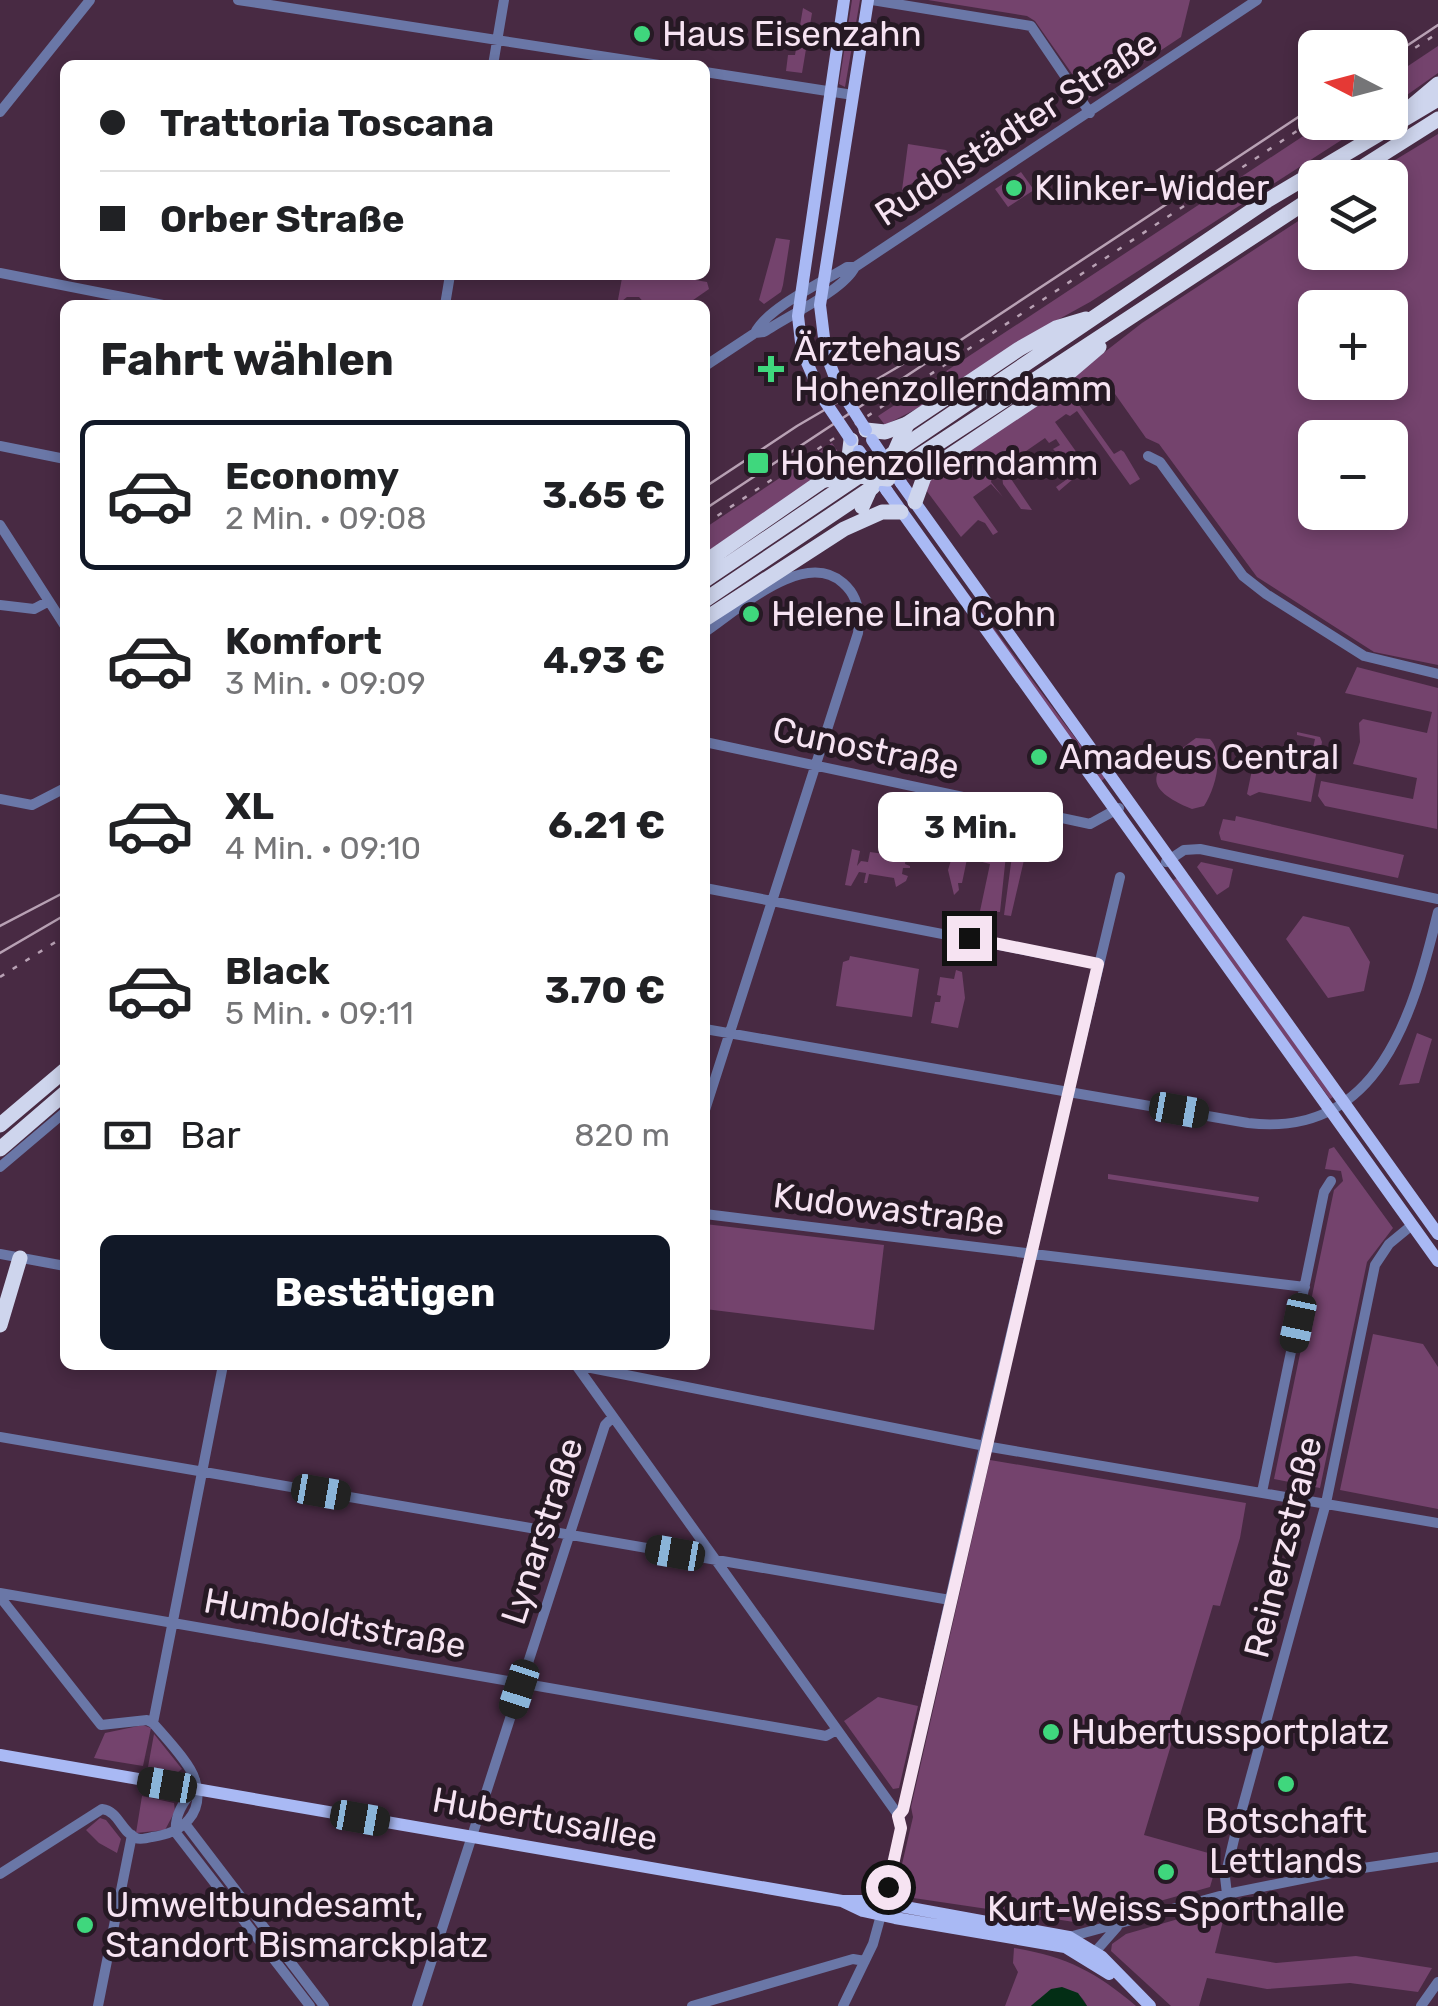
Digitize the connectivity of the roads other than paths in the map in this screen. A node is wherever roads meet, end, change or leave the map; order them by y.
1 (90, 0) edge
2 (238, 0) edge
3 (504, 0) edge
4 (844, 0) edge
5 (870, 0) edge
6 (1257, 0) edge
7 (497, 40) junction
8 (494, 60) edge
9 (627, 60) edge
10 (710, 73) edge
11 (1438, 84) edge
12 (830, 92) junction
13 (853, 95) junction
14 (1438, 99) edge
15 (1408, 110) edge
16 (0, 112) edge
17 (1090, 112) junction
18 (1408, 117) edge
19 (1438, 119) edge
20 (1370, 140) edge
21 (1373, 160) edge
22 (1298, 207) edge
23 (0, 273) edge
24 (822, 288) junction
25 (138, 300) edge
26 (799, 303) junction
27 (1095, 317) junction
28 (1128, 319) junction
29 (710, 363) edge
30 (908, 424) junction
31 (870, 435) junction
32 (0, 446) edge
33 (855, 446) junction
34 (1148, 456) dead end
35 (60, 457) edge
36 (930, 466) junction
37 (886, 476) junction
38 (825, 480) junction
39 (908, 507) junction
40 (0, 525) edge
41 (844, 530) junction
42 (710, 559) edge
43 (710, 577) edge
44 (710, 597) edge
45 (49, 601) junction
46 (0, 605) edge
47 (710, 616) edge
48 (60, 618) edge
49 (710, 629) edge
50 (1438, 674) edge
51 (710, 743) edge
52 (815, 766) junction
53 (60, 791) edge
54 (0, 799) edge
55 (1128, 801) junction
56 (1115, 811) junction
57 (1169, 859) junction
58 (1157, 868) junction
59 (1120, 877) dead end
60 (710, 889) edge
61 (1438, 899) edge
62 (772, 901) junction
63 (1438, 912) edge
64 (1098, 964) junction
65 (710, 1030) edge
66 (730, 1033) junction
67 (60, 1074) edge
68 (1068, 1090) junction
69 (710, 1095) edge
70 (60, 1098) edge
71 (1344, 1102) junction
72 (1330, 1110) junction
73 (60, 1116) edge
74 (0, 1124) edge
75 (0, 1149) edge
76 (0, 1167) edge
77 (1331, 1180) dead end
78 (710, 1215) edge
79 (1412, 1225) junction
80 (1438, 1234) edge
81 (0, 1254) edge
82 (1030, 1254) junction
83 (20, 1258) junction
84 (1438, 1261) edge
85 (60, 1265) edge
86 (1305, 1287) junction
87 (0, 1325) edge
88 (222, 1370) edge
89 (579, 1370) edge
90 (627, 1370) edge
91 (612, 1418) junction
92 (0, 1437) edge
93 (985, 1446) junction
94 (202, 1471) junction
95 (1262, 1492) junction
96 (1326, 1503) junction
97 (1438, 1523) edge
98 (568, 1534) junction
99 (714, 1560) junction
100 (0, 1595) edge
101 (950, 1600) junction
102 (172, 1622) junction
103 (521, 1683) junction
104 (154, 1723) junction
105 (836, 1731) junction
106 (0, 1755) edge
107 (195, 1790) junction
108 (900, 1822) junction
109 (186, 1825) junction
110 (176, 1833) junction
111 (132, 1835) junction
112 (471, 1837) junction
113 (1438, 1856) edge
114 (0, 1874) edge
115 (1227, 1894) junction
116 (882, 1909) junction
117 (1118, 1926) junction
118 (1068, 1938) junction
119 (1089, 1953) junction
120 (865, 1961) junction
121 (1438, 1982) edge
122 (98, 2006) edge
123 (310, 2006) edge
124 (324, 2006) edge
125 (417, 2006) edge
126 (692, 2006) edge
127 (843, 2006) edge
128 (1150, 2006) edge
129 (1421, 2006) edge

1 - 16 street
2 - 7 street
3 - 7 street
4 - 12 main road
5 - 13 main road
5 - 17 street
6 - 17 street, Rudolstädter Straße
7 - 8 street
7 - 9 street
10 - 12 street
11 - 15 highway
12 - 13 street
12 - 26 main road
13 - 24 main road
14 - 18 highway
17 - 24 street, Rudolstädter Straße
19 - 21 highway
20 - 27 highway
22 - 28 highway
23 - 25 street
24 - 26 street, Rudolstädter Straße
24 - 31 main road, bridge
26 - 29 street, Rudolstädter Straße
26 - 33 main road, bridge
27 - 30 highway
27 - 43 highway
28 - 36 highway
28 - 44 highway
30 - 31 highway
30 - 37 highway, bridge
31 - 37 highway, bridge
32 - 35 street
33 - 37 highway, bridge
33 - 38 highway
34 - 50 street
36 - 37 highway, bridge
36 - 39 highway
37 - 38 highway, bridge
37 - 39 main road
37 - 41 highway, bridge
38 - 42 highway
39 - 41 highway
39 - 55 main road
39 - 56 main road
40 - 45 street
41 - 47 highway
45 - 46 street
45 - 48 street
49 - 52 street
51 - 52 street, Cunostraße
52 - 56 street, Cunostraße
52 - 62 street
53 - 54 street
55 - 56 street, Cunostraße
55 - 57 main road
56 - 58 main road
57 - 58 street
57 - 61 street
57 - 71 main road
58 - 72 main road
59 - 64 street
60 - 62 street
62 - 64 street
62 - 66 street
63 - 71 street
64 - 68 street
65 - 66 street
66 - 68 street
66 - 69 street
67 - 74 highway
68 - 72 street
68 - 82 street
70 - 75 highway
71 - 72 street
71 - 80 main road
72 - 79 main road
73 - 76 street
77 - 86 street
78 - 82 street, Kudowastraße
79 - 84 main road
79 - 96 street, Reinerzstraße
81 - 83 street
82 - 86 street, Kudowastraße
82 - 93 street
83 - 85 street
83 - 87 highway
86 - 95 street
88 - 94 street
89 - 91 street
90 - 93 street
91 - 98 street, Lynarstraße
91 - 99 street
92 - 94 street
93 - 95 street
93 - 101 street
94 - 98 street
94 - 102 street
95 - 96 street
96 - 97 street
96 - 115 street, Reinerzstraße
98 - 99 street
98 - 103 street, Lynarstraße
99 - 101 street
99 - 105 street
100 - 102 street, Humboldtstraße
100 - 104 street
101 - 108 street
102 - 103 street, Humboldtstraße
102 - 104 street
103 - 105 street, Humboldtstraße
103 - 112 street, Lynarstraße
104 - 107 street
105 - 108 street
106 - 107 main road, Hubertusallee
107 - 109 street
107 - 110 street
107 - 112 main road, Hubertusallee
108 - 116 street
109 - 110 street
109 - 124 street
110 - 111 street
110 - 123 street
111 - 114 street
111 - 122 street
112 - 116 main road, Hubertusallee
112 - 125 street, Lynarstraße
113 - 115 street
115 - 117 street
116 - 118 main road, Hubertusallee
116 - 119 main road, Hubertusallee
116 - 120 street
117 - 118 street
117 - 119 street
118 - 119 main road, Hubertusallee
119 - 128 main road, Hubertusallee
120 - 126 street
120 - 127 street
121 - 129 street

